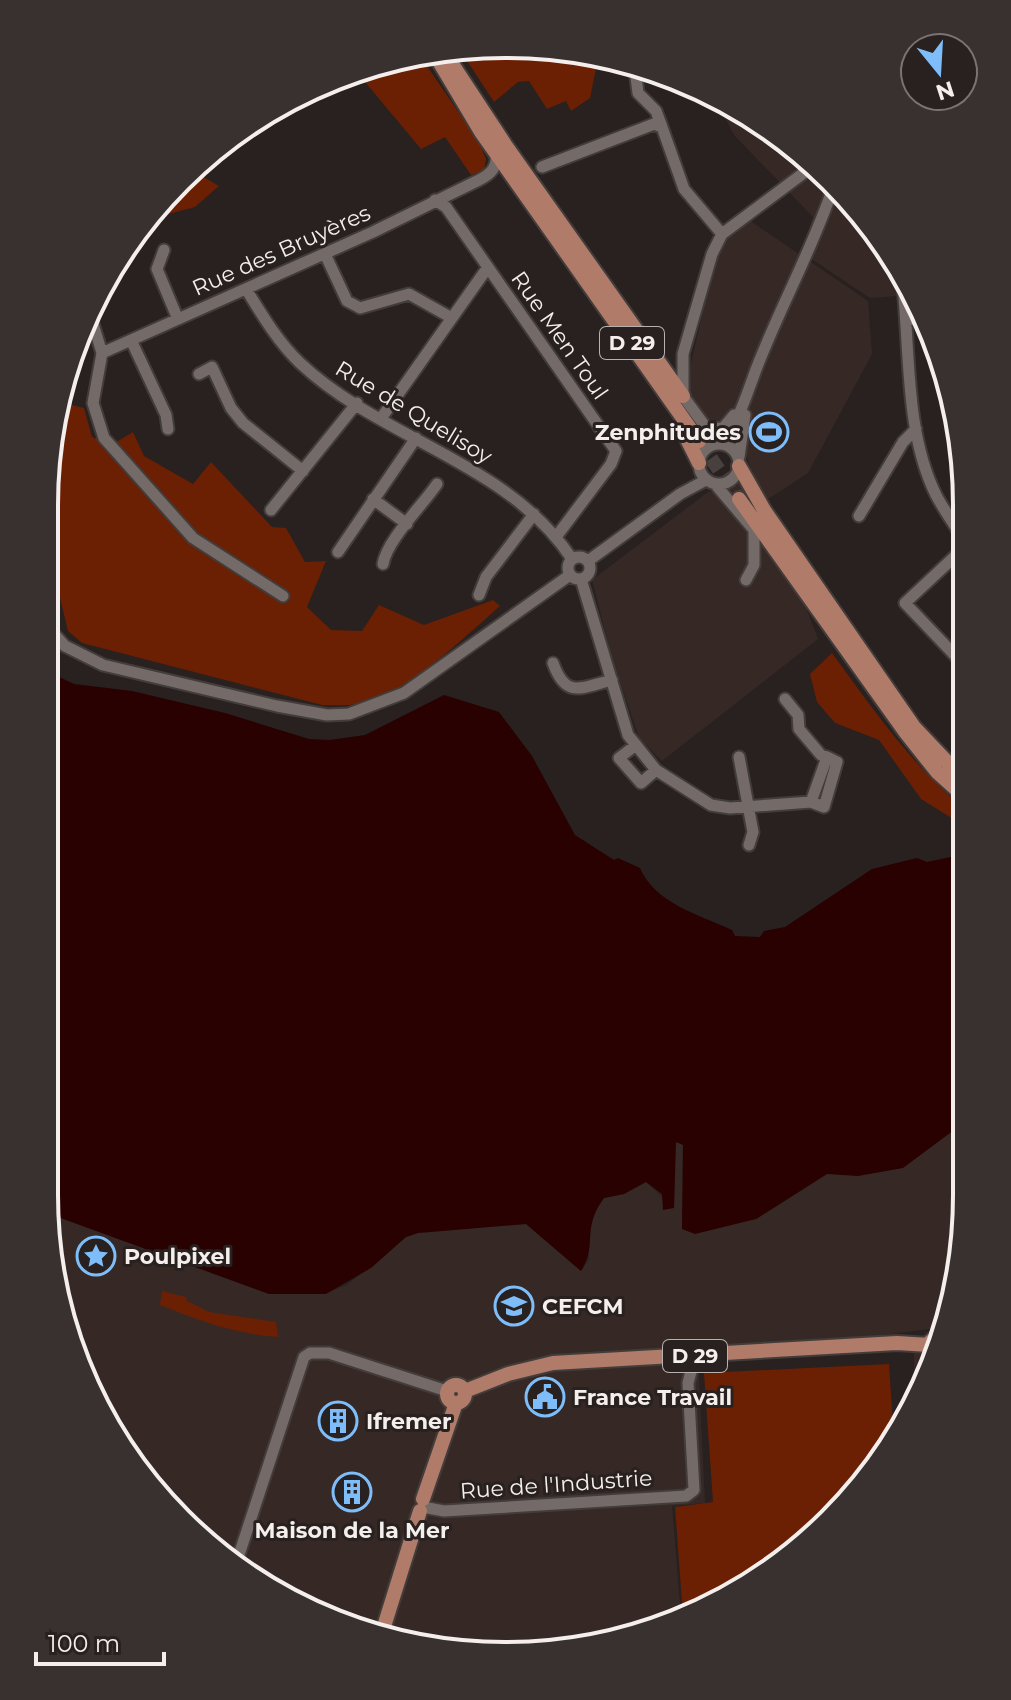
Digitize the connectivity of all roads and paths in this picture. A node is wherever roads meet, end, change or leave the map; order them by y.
1 (451, 62) edge
2 (440, 63) edge
3 (636, 78) edge
4 (662, 127) junction
5 (496, 152) junction
6 (542, 167) dead end
7 (805, 172) edge
8 (829, 197) edge
9 (435, 200) junction
10 (722, 234) junction
11 (568, 245) junction
12 (164, 250) dead end
13 (325, 254) junction
14 (488, 267) junction
15 (246, 289) junction
16 (905, 304) edge
17 (177, 317) junction
18 (450, 317) junction
19 (912, 319) edge
20 (907, 321) junction
21 (94, 329) edge
22 (131, 340) junction
23 (102, 353) junction
24 (199, 374) dead end
25 (749, 390) junction
26 (683, 396) junction
27 (357, 403) junction
28 (739, 408) junction
29 (382, 417) junction
30 (168, 429) dead end
31 (916, 429) junction
32 (416, 438) junction
33 (710, 439) junction
34 (739, 462) junction
35 (699, 463) junction
36 (303, 471) junction
37 (711, 482) junction
38 (437, 484) dead end
39 (742, 497) tunnel mouth
40 (373, 499) junction
41 (271, 510) dead end
42 (534, 514) junction
43 (859, 516) dead end
44 (953, 522) edge
45 (407, 524) junction
46 (754, 530) junction
47 (556, 537) junction
48 (338, 552) dead end
49 (953, 557) edge
50 (572, 559) junction
51 (588, 561) junction
52 (383, 564) dead end
53 (576, 577) junction
54 (746, 580) dead end
55 (479, 595) dead end
56 (283, 596) dead end
57 (843, 634) junction
58 (58, 638) edge
59 (953, 653) edge
60 (553, 663) dead end
61 (612, 680) junction
62 (785, 699) dead end
63 (636, 745) junction
64 (739, 757) dead end
65 (953, 768) edge
66 (656, 770) junction
67 (953, 786) edge
68 (748, 807) junction
69 (749, 845) dead end
70 (927, 1344) edge
71 (695, 1356) junction
72 (456, 1395) junction
73 (424, 1506) junction
74 (239, 1554) edge
75 (385, 1625) edge

1 - 11 main road, D 29
2 - 5 main road, D 29
3 - 4 street
4 - 6 street
4 - 10 street
5 - 9 street, Rue des Bruyères
5 - 11 main road, D 29
7 - 10 street
8 - 25 street
9 - 13 street, Rue des Bruyères
9 - 14 street, Rue Men Toul
10 - 26 street
11 - 26 main road
11 - 33 main road, D 29
11 - 35 main road
12 - 17 street
13 - 15 street, Rue des Bruyères
13 - 18 street
14 - 18 street
14 - 47 street, Rue Men Toul
15 - 17 street, Rue des Bruyères
15 - 27 street, Rue de Quelisoy
16 - 20 street
17 - 22 street, Rue des Bruyères
18 - 29 street
19 - 20 street
20 - 31 street
21 - 23 street
22 - 23 street, Rue des Bruyères
22 - 30 street
23 - 56 street
24 - 36 street
25 - 28 street
25 - 34 street
26 - 33 street
27 - 29 street, Rue de Quelisoy
27 - 36 street
28 - 33 street
28 - 33 street
29 - 32 street, Rue de Quelisoy
31 - 43 street
31 - 44 street
32 - 40 street
32 - 42 street, Rue de Quelisoy
33 - 34 street
33 - 35 street
34 - 37 street
34 - 57 main road
35 - 37 street
36 - 41 street
37 - 46 street
37 - 51 street
38 - 45 street
39 - 57 main road
40 - 45 street
40 - 48 street
42 - 47 street, Rue de Quelisoy
42 - 55 street
45 - 52 street
46 - 54 street
46 - 57 main road
47 - 50 street, Rue de Quelisoy
49 - 59 street
50 - 51 street
50 - 53 street
51 - 53 street
53 - 58 street
53 - 61 street
57 - 65 main road
57 - 67 main road
60 - 61 street
61 - 63 street
62 - 68 street
63 - 66 street
63 - 66 street
64 - 68 street
66 - 68 street
68 - 69 street
70 - 71 main road, D 29
71 - 72 main road, D 29
71 - 73 street, Rue de l'Industrie
72 - 73 main road
72 - 74 street
73 - 75 main road

